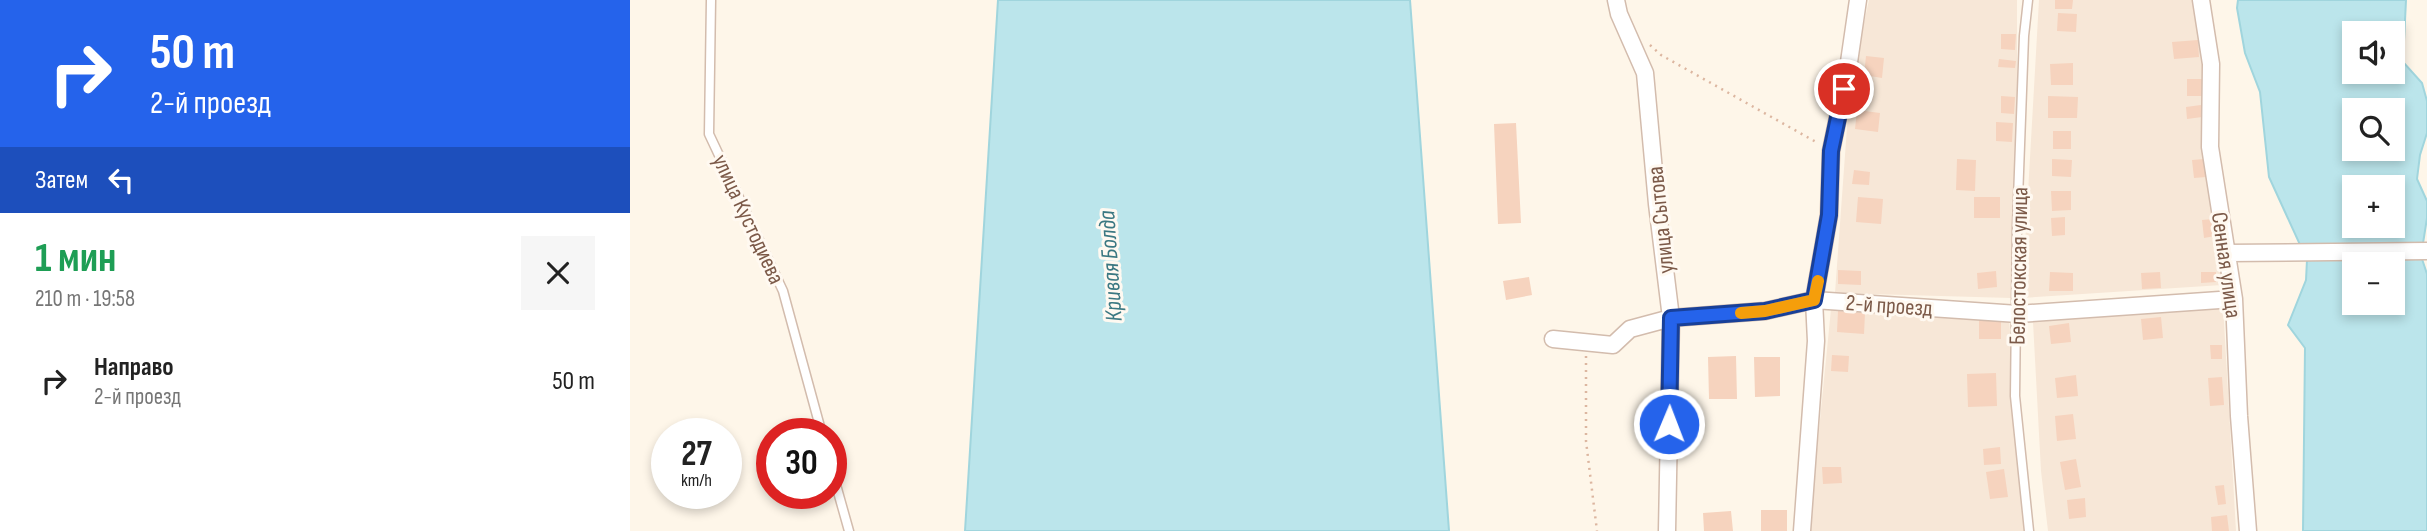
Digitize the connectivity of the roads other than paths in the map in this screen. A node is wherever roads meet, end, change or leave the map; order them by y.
1 (711, 0) edge
2 (1616, 0) edge
3 (1858, 0) edge
4 (2028, 0) edge
5 (2202, 0) edge
6 (2427, 251) edge
7 (2226, 253) junction
8 (2234, 299) junction
9 (1814, 300) junction
10 (2018, 314) junction
11 (1671, 318) junction
12 (1553, 339) dead end
13 (818, 418) edge
14 (843, 509) edge
15 (849, 531) edge
16 (1667, 531) edge
17 (1802, 531) edge
18 (2029, 531) edge
19 (2248, 531) edge

1 - 13 lane, улица Кустодиева
2 - 11 street, улица Сытова
3 - 9 street
4 - 10 lane, Белостокская улица
5 - 7 street, Сенная улица
6 - 7 street
7 - 8 street, Сенная улица
8 - 10 street, 2-й проезд
8 - 19 street, Сенная улица
9 - 10 street, 2-й проезд
9 - 11 street, 2-й проезд
9 - 17 street
10 - 18 lane, Белостокская улица
11 - 12 street, 2-й проезд
11 - 16 street, улица Сытова
14 - 15 lane

